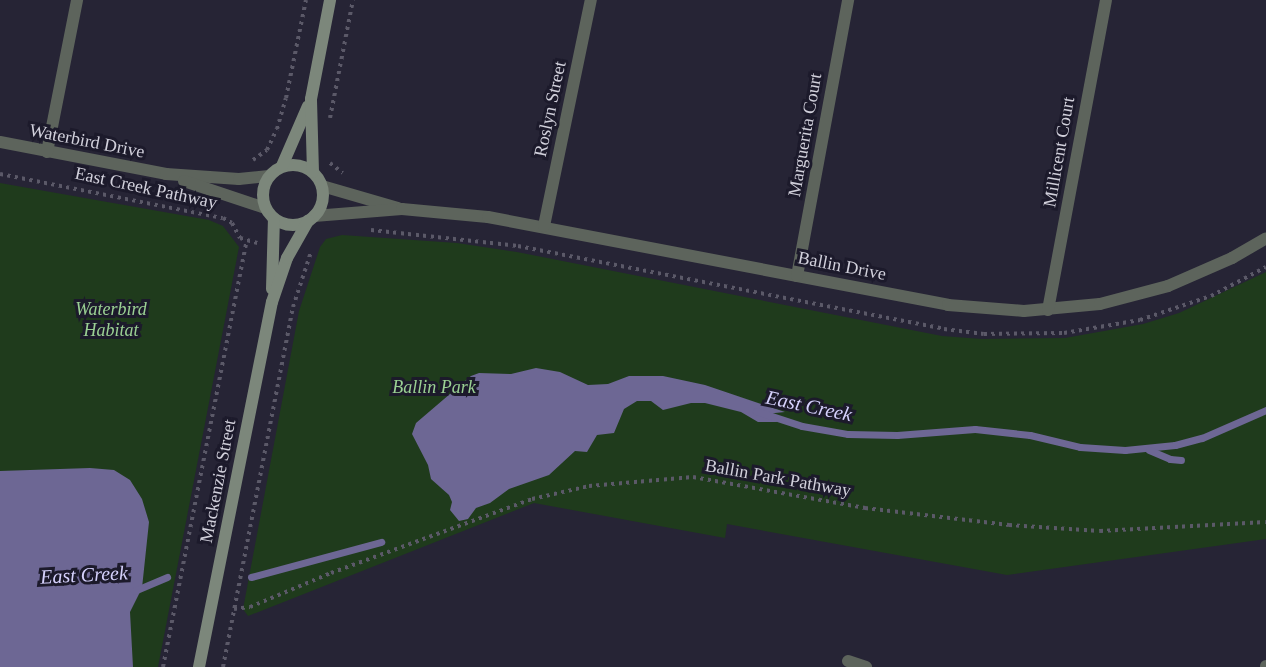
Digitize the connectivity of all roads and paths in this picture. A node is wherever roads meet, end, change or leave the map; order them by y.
1 (76, 0) edge
2 (306, 0) edge
3 (330, 0) edge
4 (353, 0) edge
5 (591, 0) edge
6 (848, 0) edge
7 (1106, 0) edge
8 (311, 99) junction
9 (330, 119) dead end
10 (0, 142) edge
11 (47, 152) junction
12 (247, 161) dead end
13 (328, 161) dead end
14 (282, 166) junction
15 (313, 172) junction
16 (0, 174) edge
17 (166, 174) junction
18 (269, 176) junction
19 (350, 176) dead end
20 (322, 186) junction
21 (265, 208) junction
22 (402, 209) junction
23 (274, 219) junction
24 (311, 219) junction
25 (544, 226) junction
26 (1266, 238) edge
27 (247, 240) junction
28 (273, 247) junction
29 (291, 250) junction
30 (797, 276) junction
31 (272, 302) junction
32 (1048, 310) junction
33 (1266, 522) edge
34 (234, 609) junction
35 (848, 661) dead end
36 (163, 667) edge
37 (199, 667) edge
38 (223, 667) edge
39 (866, 667) edge

1 - 11 street
2 - 12 path
3 - 8 main road
4 - 9 path
5 - 25 street, Roslyn Street
6 - 30 street, Marguerita Court
7 - 32 street, Millicent Court
8 - 14 main road
8 - 15 main road
10 - 11 street, Waterbird Drive
11 - 17 street, Waterbird Drive
13 - 19 path
14 - 15 main road
14 - 18 main road
15 - 20 main road
16 - 27 path, East Creek Pathway
17 - 18 street, Waterbird Drive
17 - 21 street, Waterbird Drive
18 - 21 main road
20 - 22 street, Ballin Drive
20 - 24 main road
21 - 23 main road
22 - 24 street, Ballin Drive
22 - 25 street, Ballin Drive
23 - 24 main road
23 - 28 main road, Mackenzie Street
24 - 29 main road, Mackenzie Street
25 - 30 street, Ballin Drive
26 - 32 street, Ballin Drive
27 - 28 path, East Creek Pathway
27 - 36 path
28 - 31 main road, Mackenzie Street
29 - 31 main road, Mackenzie Street
29 - 34 path
30 - 32 street, Ballin Drive
31 - 37 main road, Mackenzie Street
33 - 34 path, Ballin Park Pathway
34 - 38 path
35 - 39 street

